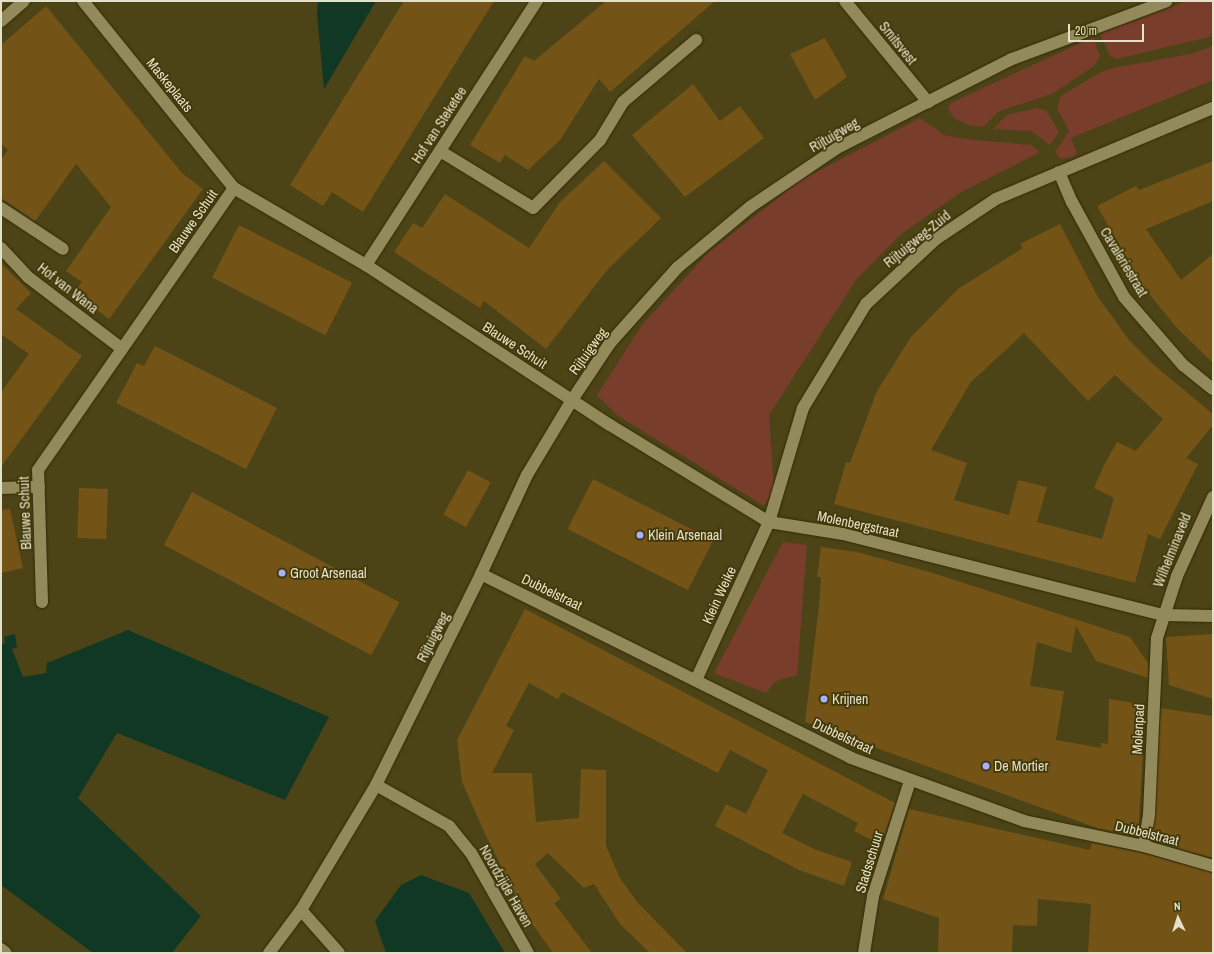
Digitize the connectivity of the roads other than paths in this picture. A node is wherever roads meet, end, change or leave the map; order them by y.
1 (24, 1) edge
2 (83, 1) edge
3 (536, 1) edge
4 (845, 1) edge
5 (1167, 1) edge
6 (1, 21) edge
7 (696, 40) dead end
8 (928, 102) junction
9 (1213, 108) edge
10 (440, 151) junction
11 (1059, 172) junction
12 (234, 188) junction
13 (1, 208) edge
14 (1, 248) edge
15 (63, 248) dead end
16 (366, 265) junction
17 (121, 348) junction
18 (1213, 389) edge
19 (572, 400) junction
20 (39, 487) junction
21 (1, 488) edge
22 (1213, 497) edge
23 (769, 522) junction
24 (481, 574) junction
25 (42, 602) dead end
26 (1164, 615) junction
27 (1213, 616) edge
28 (696, 680) junction
29 (910, 781) junction
30 (376, 785) junction
31 (1144, 846) junction
32 (1213, 866) edge
33 (301, 910) junction
34 (1, 950) edge
35 (6, 953) edge
36 (269, 953) edge
37 (339, 953) edge
38 (528, 953) edge
39 (864, 953) edge

1 - 6 street
2 - 12 street, Maskeplaats
3 - 10 street, Hof van Steketee
4 - 8 street, Smitsvest
5 - 8 street, Rijtuigweg
7 - 10 street
8 - 19 street, Rijtuigweg
9 - 11 street, Rijtuigweg-Zuid
10 - 16 street, Hof van Steketee
11 - 18 street, Cavaleriestraat
11 - 23 street, Rijtuigweg-Zuid
12 - 16 street, Blauwe Schuit
12 - 17 street, Blauwe Schuit
13 - 15 street, Hof van Wana
14 - 17 street, Hof van Wana
16 - 19 street, Blauwe Schuit
17 - 20 street, Blauwe Schuit
19 - 23 street, Molenbergstraat
19 - 24 street, Rijtuigweg
20 - 21 street
20 - 25 street, Blauwe Schuit
22 - 26 street, Wilhelminaveld
23 - 26 street, Molenbergstraat
23 - 28 street, Klein Weike
24 - 28 street, Dubbelstraat
24 - 30 street, Rijtuigweg
26 - 27 street, Molenbergstraat
26 - 31 street, Molenpad
28 - 29 street, Dubbelstraat
29 - 31 street, Dubbelstraat
29 - 39 street, Stadsschuur
30 - 33 street, Rijtuigweg
30 - 38 street, Noordzijde Haven
31 - 32 street, Dubbelstraat
33 - 36 street, Rijtuigweg
33 - 37 street
34 - 35 street

